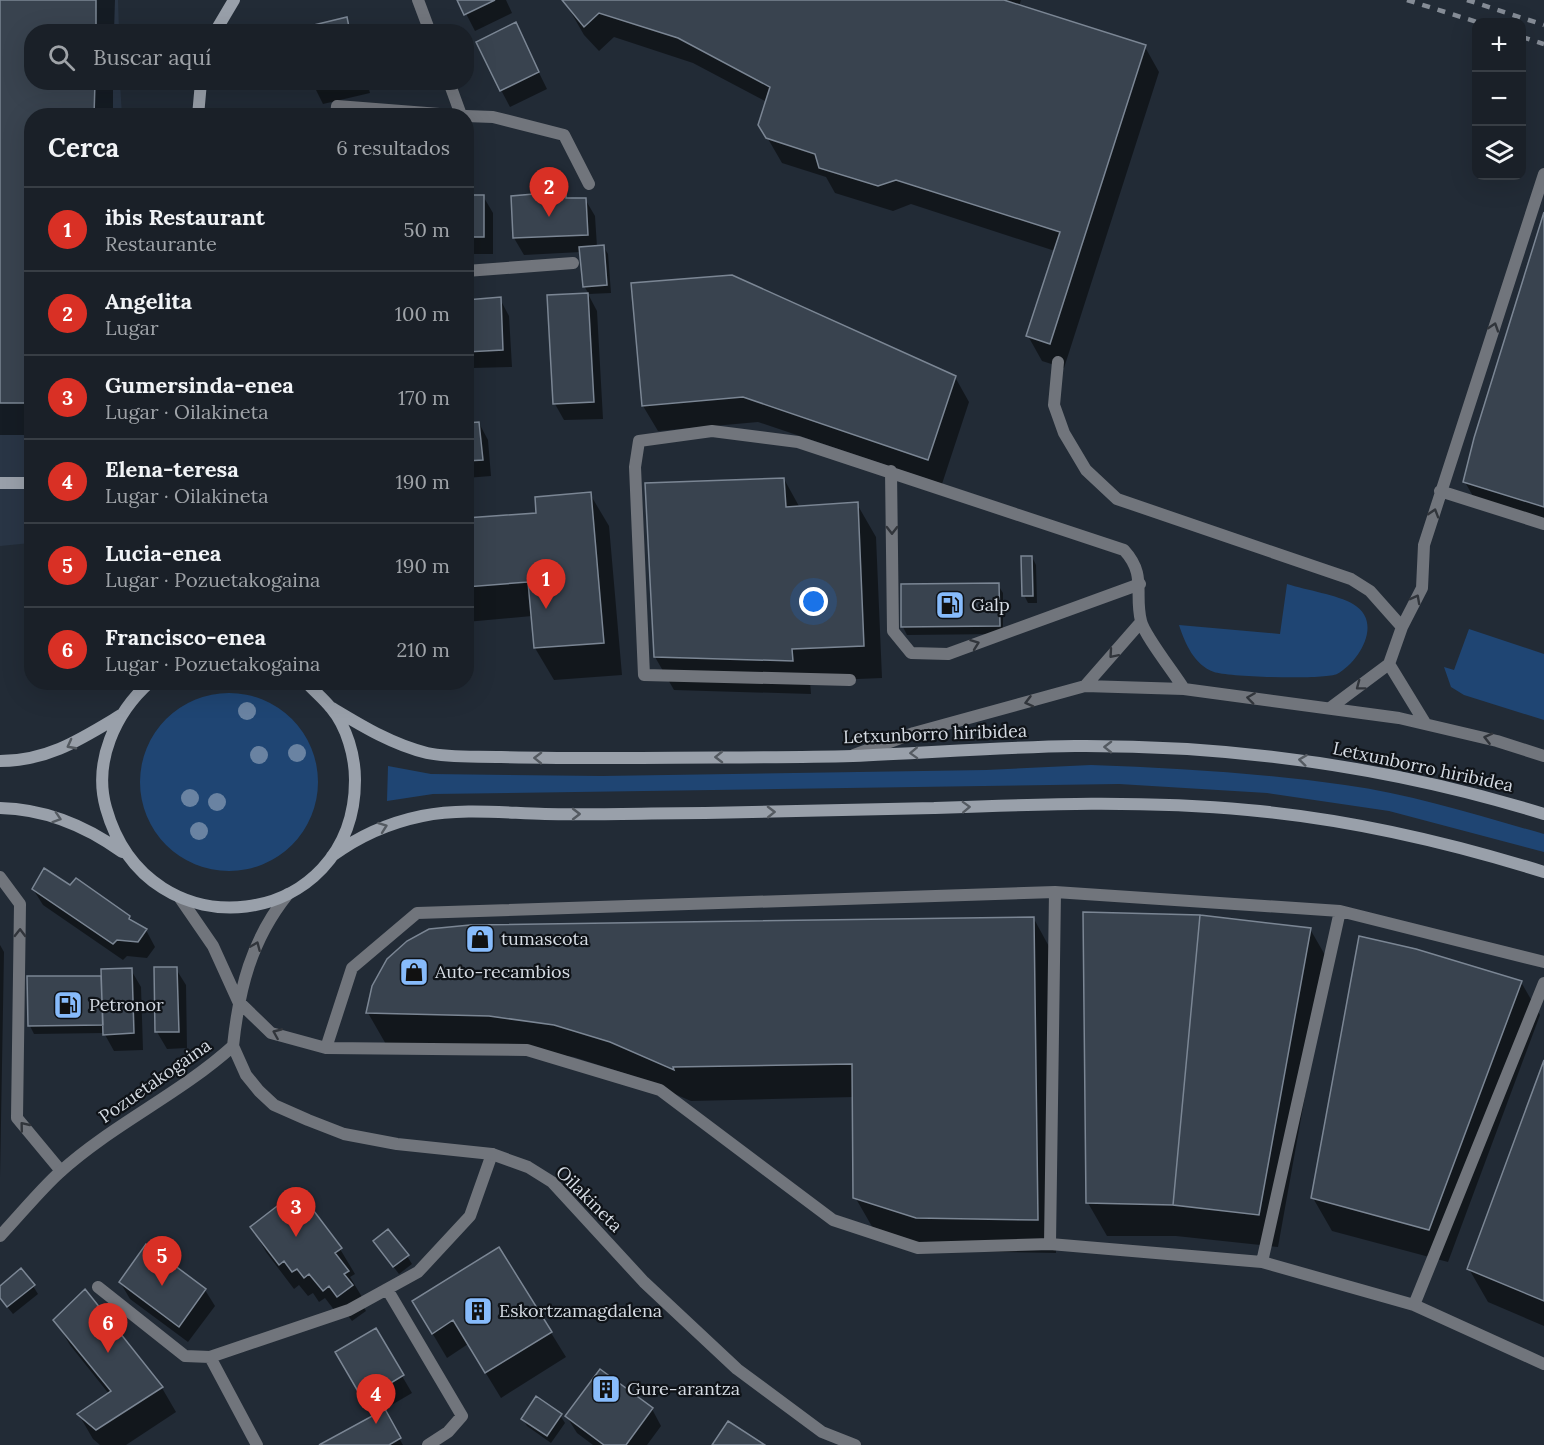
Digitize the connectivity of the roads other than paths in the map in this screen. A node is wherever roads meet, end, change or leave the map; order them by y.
1 (234, 0) edge
2 (418, 0) edge
3 (219, 24) edge
4 (427, 24) edge
5 (200, 90) edge
6 (453, 90) edge
7 (199, 108) edge
8 (337, 108) edge
9 (365, 108) edge
10 (461, 108) edge
11 (474, 116) edge
12 (1544, 174) edge
13 (589, 184) dead end
14 (573, 262) dead end
15 (474, 270) edge
16 (1058, 362) dead end
17 (891, 471) junction
18 (0, 483) edge
19 (24, 483) edge
20 (1440, 492) junction
21 (1544, 524) edge
22 (1140, 584) junction
23 (1141, 622) junction
24 (1402, 627) junction
25 (1389, 664) junction
26 (850, 680) dead end
27 (1085, 686) junction
28 (1184, 689) junction
29 (143, 690) edge
30 (314, 690) edge
31 (332, 708) junction
32 (1330, 708) junction
33 (121, 715) junction
34 (1425, 723) junction
35 (851, 756) junction
36 (1544, 756) edge
37 (0, 761) edge
38 (0, 808) edge
39 (1544, 814) edge
40 (125, 854) junction
41 (332, 856) junction
42 (1544, 872) edge
43 (0, 877) edge
44 (1055, 892) junction
45 (288, 894) junction
46 (180, 898) junction
47 (1340, 911) junction
48 (1544, 962) edge
49 (1544, 983) edge
50 (238, 1001) junction
51 (233, 1046) junction
52 (326, 1048) junction
53 (492, 1154) junction
54 (61, 1171) junction
55 (0, 1236) edge
56 (1050, 1244) junction
57 (1262, 1262) junction
58 (98, 1287) dead end
59 (387, 1289) junction
60 (1414, 1305) junction
61 (210, 1358) junction
62 (1544, 1364) edge
63 (257, 1445) edge
64 (428, 1445) edge
65 (855, 1445) edge

1 - 3 main road
2 - 4 street
5 - 7 main road
6 - 10 street
8 - 9 street
11 - 13 street
20 -> 12 street
14 - 15 street
16 - 24 street
17 - 22 street
17 -> 22 street
17 - 26 street
18 - 19 main road
20 - 21 street
24 -> 20 street
22 - 23 street
23 -> 27 street
23 - 28 street
24 - 25 street
25 -> 32 street
25 - 34 street
27 - 28 street
27 -> 35 street
32 -> 28 street
29 - 33 main road
30 - 31 main road
35 -> 31 main road, Letxunborro hiribidea
31 - 41 main road
32 - 34 street
33 -> 37 main road
33 - 40 main road
36 -> 34 street
39 -> 35 main road, Letxunborro hiribidea
38 -> 40 main road
40 - 46 main road
41 -> 42 main road
41 - 45 main road
54 -> 43 street
44 - 47 street
44 - 52 street
44 - 56 street
45 - 46 main road
50 -> 45 street, Pozuetakogaina
46 - 50 street
47 - 48 street
47 - 57 street
49 - 60 street
50 - 51 street, Pozuetakogaina
52 -> 50 street
51 - 53 street, Oilakineta
51 - 54 street, Pozuetakogaina
52 - 56 street
53 - 59 street
53 - 65 street, Oilakineta
54 - 55 street, Pozuetakogaina
56 - 57 street
57 - 60 street
58 - 61 street
59 - 61 street
59 - 64 street
60 - 62 street
61 - 63 street

